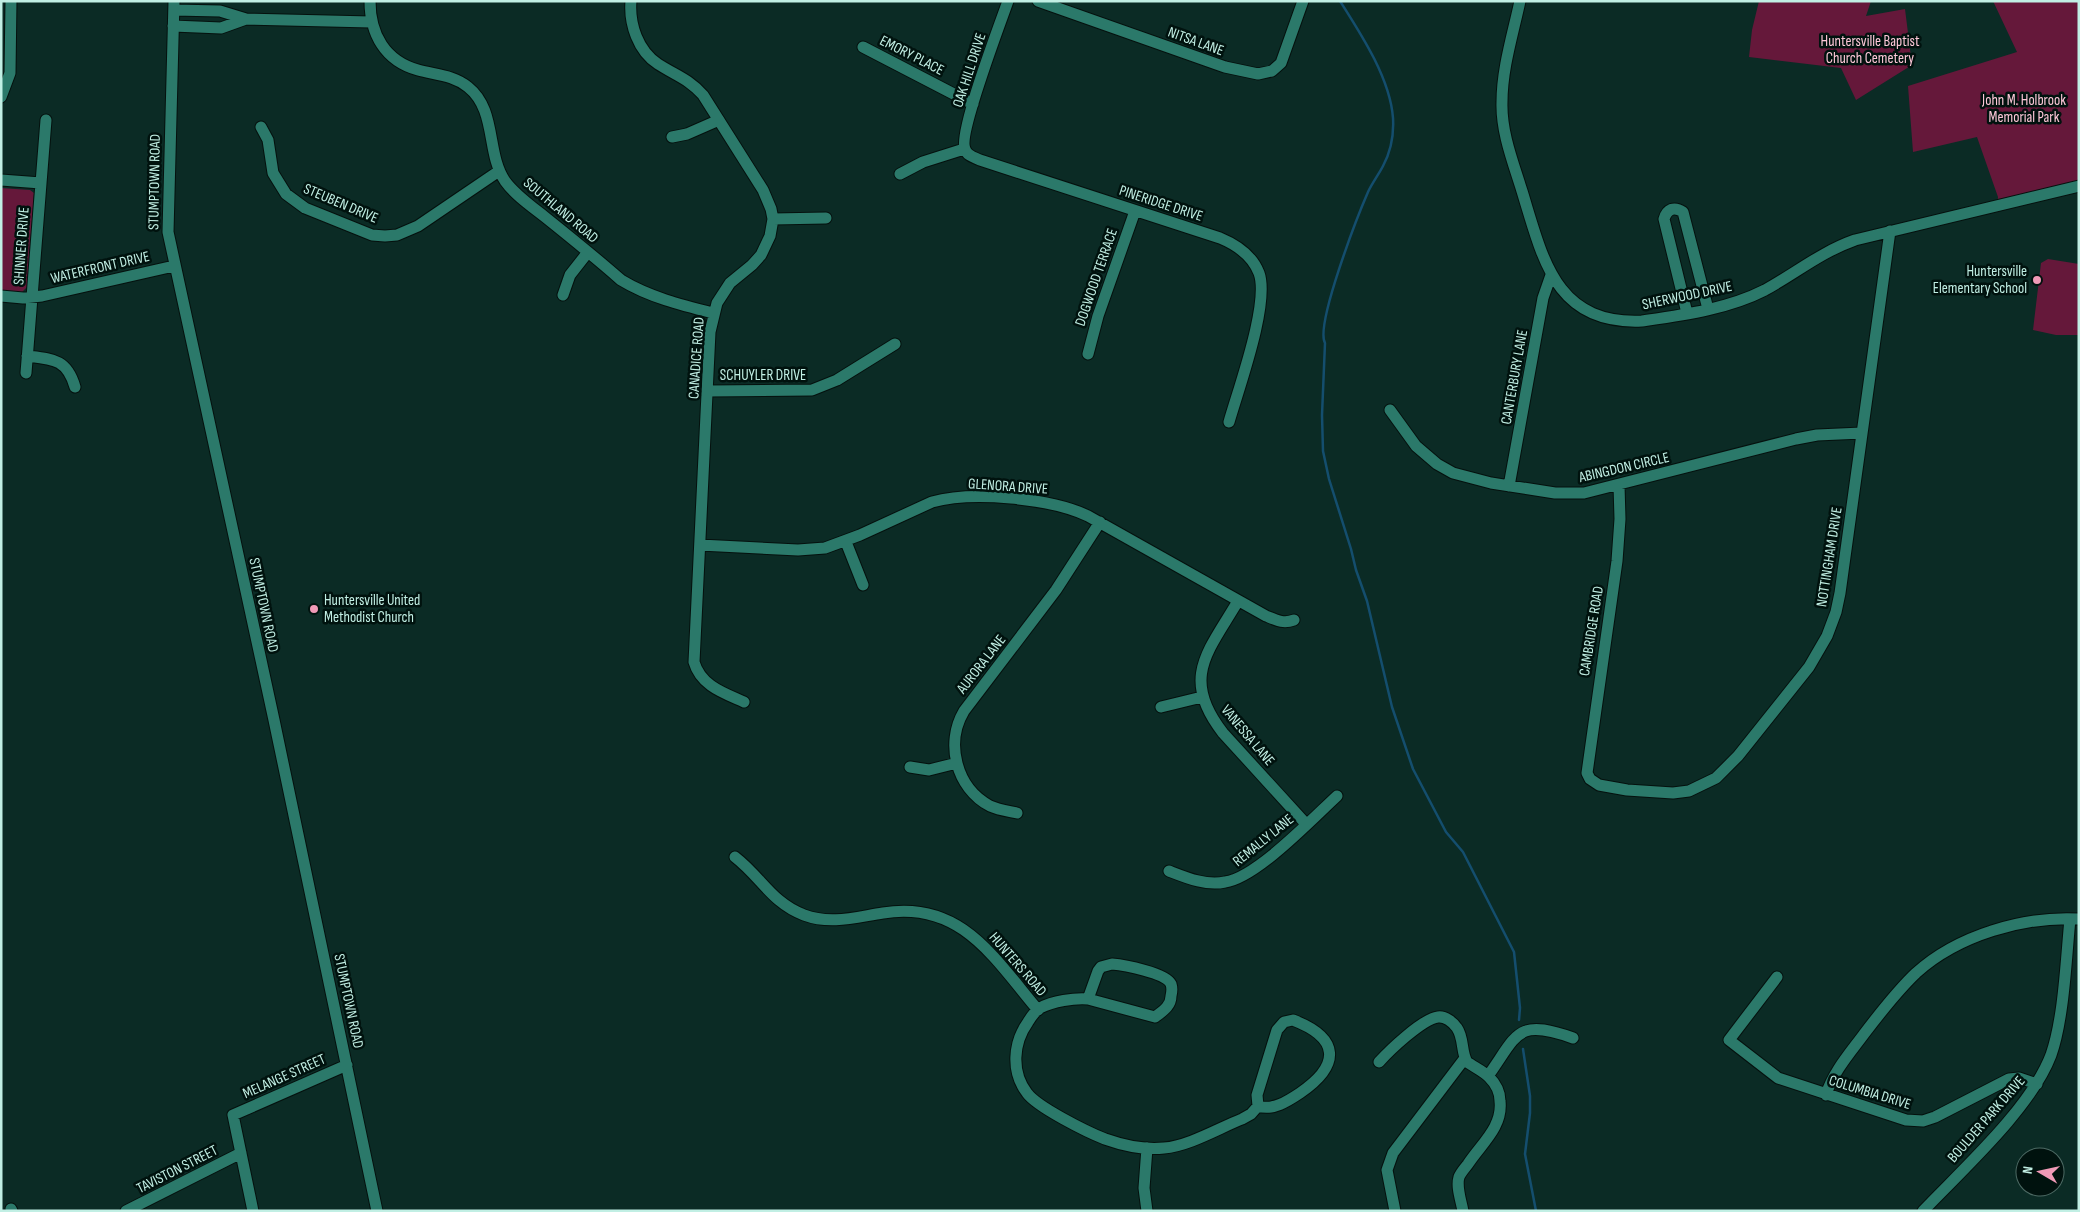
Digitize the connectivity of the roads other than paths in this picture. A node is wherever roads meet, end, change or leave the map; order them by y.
1 (11, 1) edge
2 (370, 1) edge
3 (631, 1) edge
4 (1008, 1) edge
5 (1038, 1) edge
6 (1303, 1) edge
7 (1520, 1) edge
8 (174, 6) edge
9 (246, 19) junction
10 (371, 22) junction
11 (173, 26) junction
12 (863, 46) dead end
13 (4, 83) edge
14 (1, 97) edge
15 (974, 104) junction
16 (46, 120) dead end
17 (719, 120) junction
18 (262, 127) dead end
19 (672, 137) dead end
20 (964, 149) junction
21 (499, 171) junction
22 (900, 174) dead end
23 (1, 180) edge
24 (41, 183) junction
25 (2079, 186) edge
26 (1135, 211) junction
27 (826, 218) dead end
28 (773, 219) junction
29 (1890, 231) junction
30 (588, 252) junction
31 (174, 266) junction
32 (1551, 275) junction
33 (563, 295) dead end
34 (1, 296) edge
35 (32, 297) junction
36 (1708, 309) junction
37 (713, 313) junction
38 (1687, 313) junction
39 (895, 344) dead end
40 (1088, 354) dead end
41 (27, 356) junction
42 (26, 373) dead end
43 (75, 388) dead end
44 (708, 390) junction
45 (1390, 410) dead end
46 (1228, 422) dead end
47 (1862, 434) junction
48 (1618, 485) junction
49 (1509, 486) junction
50 (1100, 522) junction
51 (846, 542) junction
52 (700, 545) junction
53 (863, 585) dead end
54 (1238, 601) junction
55 (1294, 620) dead end
56 (1202, 697) junction
57 (744, 702) dead end
58 (1161, 707) dead end
59 (957, 763) junction
60 (910, 767) dead end
61 (1590, 779) joint
62 (1337, 796) dead end
63 (1017, 813) dead end
64 (1306, 824) junction
65 (735, 857) dead end
66 (1169, 871) dead end
67 (2074, 919) edge
68 (1777, 977) dead end
69 (1088, 999) junction
70 (1038, 1010) junction
71 (1573, 1038) dead end
72 (1465, 1058) junction
73 (1378, 1062) dead end
74 (347, 1065) junction
75 (1488, 1076) junction
76 (2037, 1084) junction
77 (1826, 1095) junction
78 (1258, 1106) junction
79 (1147, 1148) junction
80 (241, 1153) junction
81 (126, 1211) edge
82 (253, 1211) edge
83 (377, 1211) edge
84 (1148, 1211) edge
85 (1395, 1211) edge
86 (1463, 1211) edge
87 (1923, 1211) edge

1 - 13 street
2 - 10 street, SOUTHLAND ROAD
3 - 17 street
4 - 15 street, OAK HILL DRIVE
5 - 6 street, NITSA LANE
7 - 32 street, SHERWOOD DRIVE
8 - 9 street
8 - 11 street, STUMPTOWN ROAD
9 - 10 street
9 - 11 street
10 - 21 street, SOUTHLAND ROAD
11 - 31 street, STUMPTOWN ROAD
12 - 15 street, EMORY PLACE
13 - 14 street
15 - 20 street, OAK HILL DRIVE
16 - 24 street, SHINNER DRIVE
17 - 19 street
17 - 28 street
18 - 21 street, STEUBEN DRIVE
20 - 22 street
20 - 26 street, PINERIDGE DRIVE
21 - 30 street, SOUTHLAND ROAD
23 - 24 street
24 - 35 street, SHINNER DRIVE
25 - 29 street, SHERWOOD DRIVE
26 - 40 street, DOGWOOD TERRACE
26 - 46 street, PINERIDGE DRIVE
27 - 28 street
28 - 37 street, CANADICE ROAD
29 - 36 street, SHERWOOD DRIVE
29 - 47 street, NOTTINGHAM DRIVE
30 - 33 street
30 - 37 street, SOUTHLAND ROAD
31 - 35 street, WATERFRONT DRIVE
31 - 74 street, STUMPTOWN ROAD
32 - 38 street, SHERWOOD DRIVE
32 - 49 street, CANTERBURY LANE
34 - 35 street, WATERFRONT DRIVE
35 - 41 street, SHINNER DRIVE
36 - 38 street, SHERWOOD DRIVE
36 - 38 street
37 - 44 street, CANADICE ROAD
39 - 44 street, SCHUYLER DRIVE
41 - 42 street, SHINNER DRIVE
41 - 43 street
44 - 52 street, CANADICE ROAD
45 - 49 street, ABINGDON CIRCLE
47 - 48 street, ABINGDON CIRCLE
47 - 61 street, NOTTINGHAM DRIVE
48 - 49 street, ABINGDON CIRCLE
48 - 61 street, CAMBRIDGE ROAD
50 - 51 street, GLENORA DRIVE
50 - 54 street, GLENORA DRIVE
50 - 59 street, AURORA LANE
51 - 52 street, GLENORA DRIVE
51 - 53 street
52 - 57 street, CANADICE ROAD
54 - 55 street, GLENORA DRIVE
54 - 56 street, VANESSA LANE
56 - 58 street
56 - 64 street, VANESSA LANE
59 - 60 street
59 - 63 street, AURORA LANE
62 - 64 street, REMALLY LANE
64 - 66 street, REMALLY LANE
65 - 70 street, HUNTERS ROAD
67 - 76 street, BOULDER PARK DRIVE
67 - 77 street
68 - 77 street, COLUMBIA DRIVE
69 - 69 street, HUNTERS ROAD
69 - 70 street, HUNTERS ROAD
70 - 79 street, HUNTERS ROAD
71 - 75 street
72 - 73 street
72 - 75 street
72 - 85 street
74 - 80 street, MELANGE STREET
74 - 83 street, STUMPTOWN ROAD
75 - 86 street
76 - 77 street, COLUMBIA DRIVE
76 - 87 street, BOULDER PARK DRIVE
78 - 78 street
78 - 79 street, HUNTERS ROAD
79 - 84 street
80 - 81 street, TAVISTON STREET
80 - 82 street

